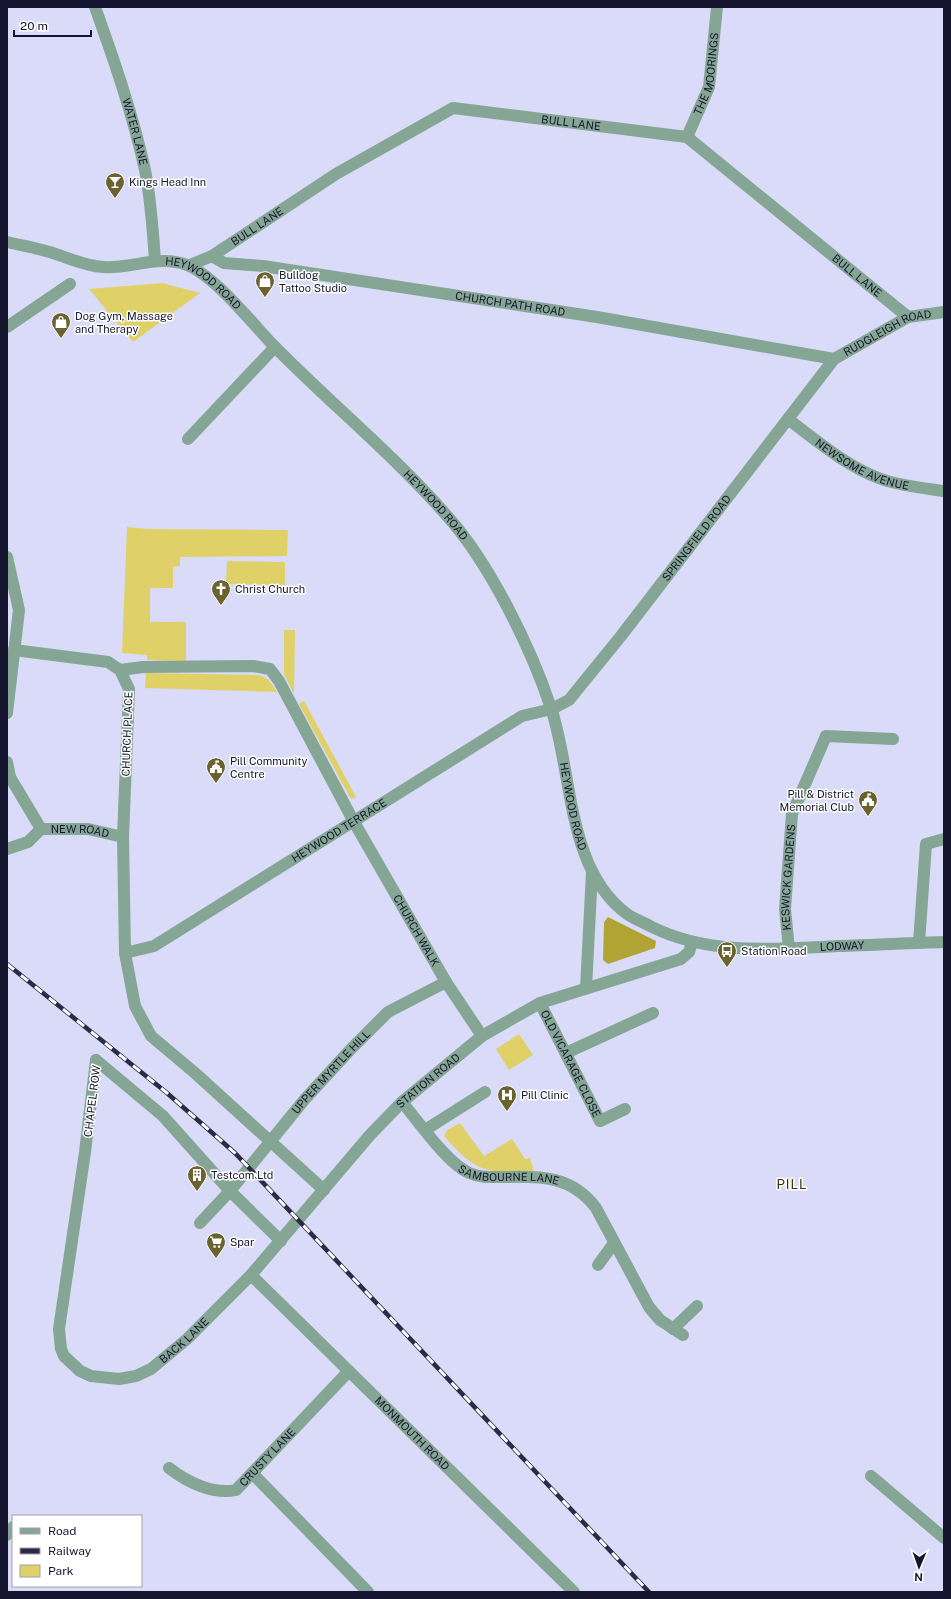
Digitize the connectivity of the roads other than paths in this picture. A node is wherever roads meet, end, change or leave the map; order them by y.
1 (95, 7) edge
2 (717, 7) edge
3 (687, 137) junction
4 (7, 242) edge
5 (212, 256) junction
6 (155, 261) junction
7 (190, 266) junction
8 (70, 284) dead end
9 (944, 312) edge
10 (908, 317) junction
11 (10, 322) edge
12 (275, 347) junction
13 (834, 359) junction
14 (788, 419) junction
15 (188, 439) dead end
16 (944, 491) edge
17 (7, 557) edge
18 (14, 650) junction
19 (120, 670) junction
20 (552, 710) junction
21 (7, 713) edge
22 (893, 738) dead end
23 (7, 762) edge
24 (354, 822) junction
25 (41, 829) junction
26 (123, 837) junction
27 (944, 839) edge
28 (7, 849) edge
29 (592, 872) junction
30 (944, 942) edge
31 (692, 943) junction
32 (919, 943) junction
33 (789, 949) junction
34 (125, 953) junction
35 (446, 982) junction
36 (586, 988) junction
37 (540, 1003) junction
38 (652, 1013) dead end
39 (482, 1036) junction
40 (566, 1053) junction
41 (485, 1092) dead end
42 (402, 1102) junction
43 (625, 1109) dead end
44 (426, 1130) junction
45 (268, 1147) junction
46 (233, 1188) junction
47 (324, 1190) junction
48 (200, 1222) dead end
49 (284, 1238) junction
50 (614, 1243) junction
51 (598, 1265) dead end
52 (251, 1275) junction
53 (698, 1306) dead end
54 (61, 1349) joint
55 (349, 1372) junction
56 (169, 1468) dead end
57 (252, 1473) junction
58 (871, 1476) dead end
59 (944, 1538) edge
60 (368, 1592) edge
61 (574, 1592) edge

1 - 6 street, WATER LANE
2 - 3 street, THE MOORINGS
3 - 5 street, BULL LANE
3 - 10 street, BULL LANE
4 - 6 street, HEYWOOD ROAD
5 - 7 street
5 - 13 street, CHURCH PATH ROAD
6 - 7 street, HEYWOOD ROAD
7 - 12 street, HEYWOOD ROAD
8 - 11 street
9 - 10 street, RUDGLEIGH ROAD
10 - 13 street, RUDGLEIGH ROAD
12 - 15 street
12 - 20 street, HEYWOOD ROAD
13 - 14 street, SPRINGFIELD ROAD
14 - 16 street, NEWSOME AVENUE
14 - 20 street, SPRINGFIELD ROAD
17 - 18 street
18 - 19 street
18 - 21 street
19 - 24 street, CHURCH WALK
19 - 26 street, CHURCH PLACE
20 - 24 street, HEYWOOD TERRACE
20 - 29 street, HEYWOOD ROAD
22 - 33 street, KESWICK GARDENS
23 - 25 street, NEW ROAD
24 - 34 street, HEYWOOD TERRACE
24 - 35 street, CHURCH WALK
25 - 26 street, NEW ROAD
25 - 28 street
26 - 34 street, CHURCH PLACE
27 - 32 street
29 - 31 street, HEYWOOD ROAD
29 - 36 street
30 - 32 street, LODWAY
31 - 33 street, LODWAY
31 - 36 street, STATION ROAD
32 - 33 street, LODWAY
34 - 45 street, CHURCH PLACE
35 - 39 street, CHURCH WALK
35 - 45 street, UPPER MYRTLE HILL
36 - 37 street, STATION ROAD
37 - 39 street, STATION ROAD
37 - 40 street, OLD VICARAGE CLOSE
38 - 40 street
39 - 42 street, STATION ROAD
40 - 43 street, OLD VICARAGE CLOSE
41 - 44 street
42 - 44 street, SAMBOURNE LANE
42 - 47 street, STATION ROAD
44 - 50 street, SAMBOURNE LANE
45 - 46 street, UPPER MYRTLE HILL
45 - 47 street, CHURCH PLACE
46 - 48 street, UPPER MYRTLE HILL
46 - 49 street, CHAPEL ROW
46 - 54 street, CHAPEL ROW
47 - 49 street, STATION ROAD
49 - 52 street, BACK LANE
50 - 51 street
50 - 53 street, SAMBOURNE LANE
52 - 54 street, BACK LANE
52 - 55 street, MONMOUTH ROAD
55 - 57 street, CRUSTY LANE
55 - 61 street, MONMOUTH ROAD
56 - 57 street, CRUSTY LANE
57 - 60 street
58 - 59 street

